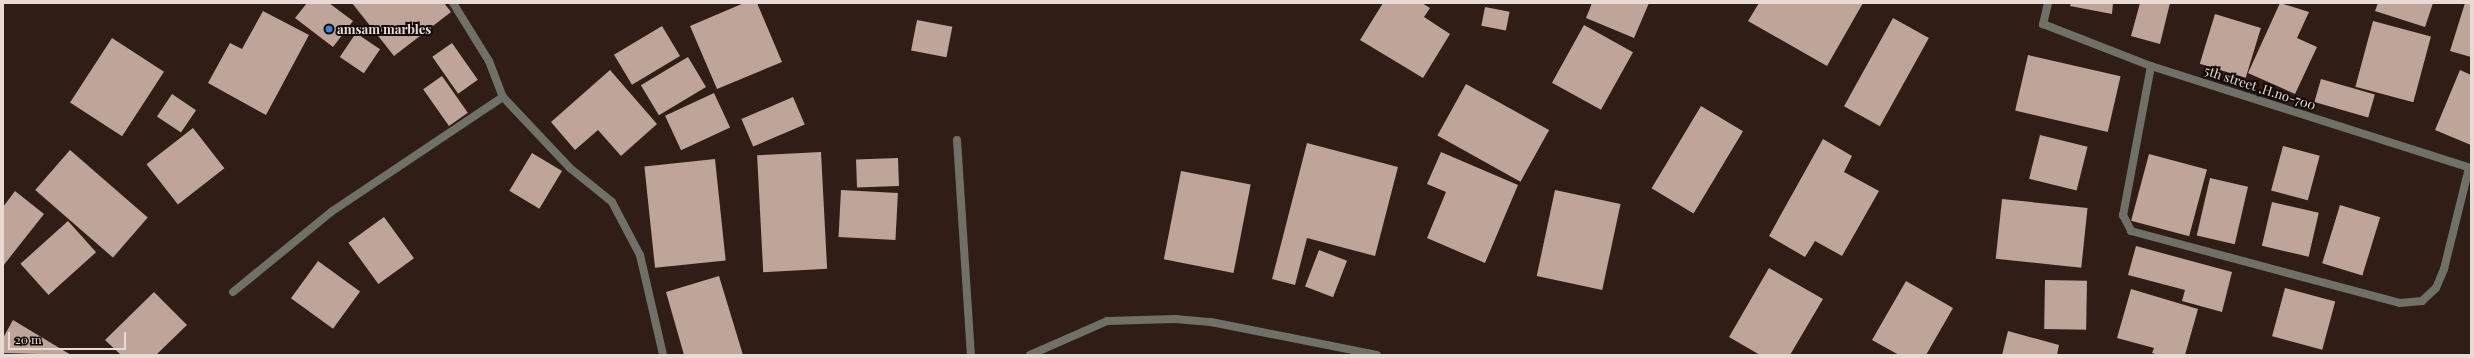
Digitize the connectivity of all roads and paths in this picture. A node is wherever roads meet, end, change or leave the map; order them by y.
1 (453, 3) edge
2 (2048, 3) edge
3 (2151, 66) junction
4 (503, 98) junction
5 (957, 140) dead end
6 (2470, 168) edge
7 (233, 292) dead end
8 (663, 355) edge
9 (971, 355) edge
10 (1030, 355) edge
11 (1377, 355) edge

1 - 4 street
2 - 3 street, 5th street ,H.no-700
3 - 6 street, 5th street ,H.no-700
3 - 6 street
4 - 7 street
4 - 8 street
5 - 9 street
10 - 11 street

